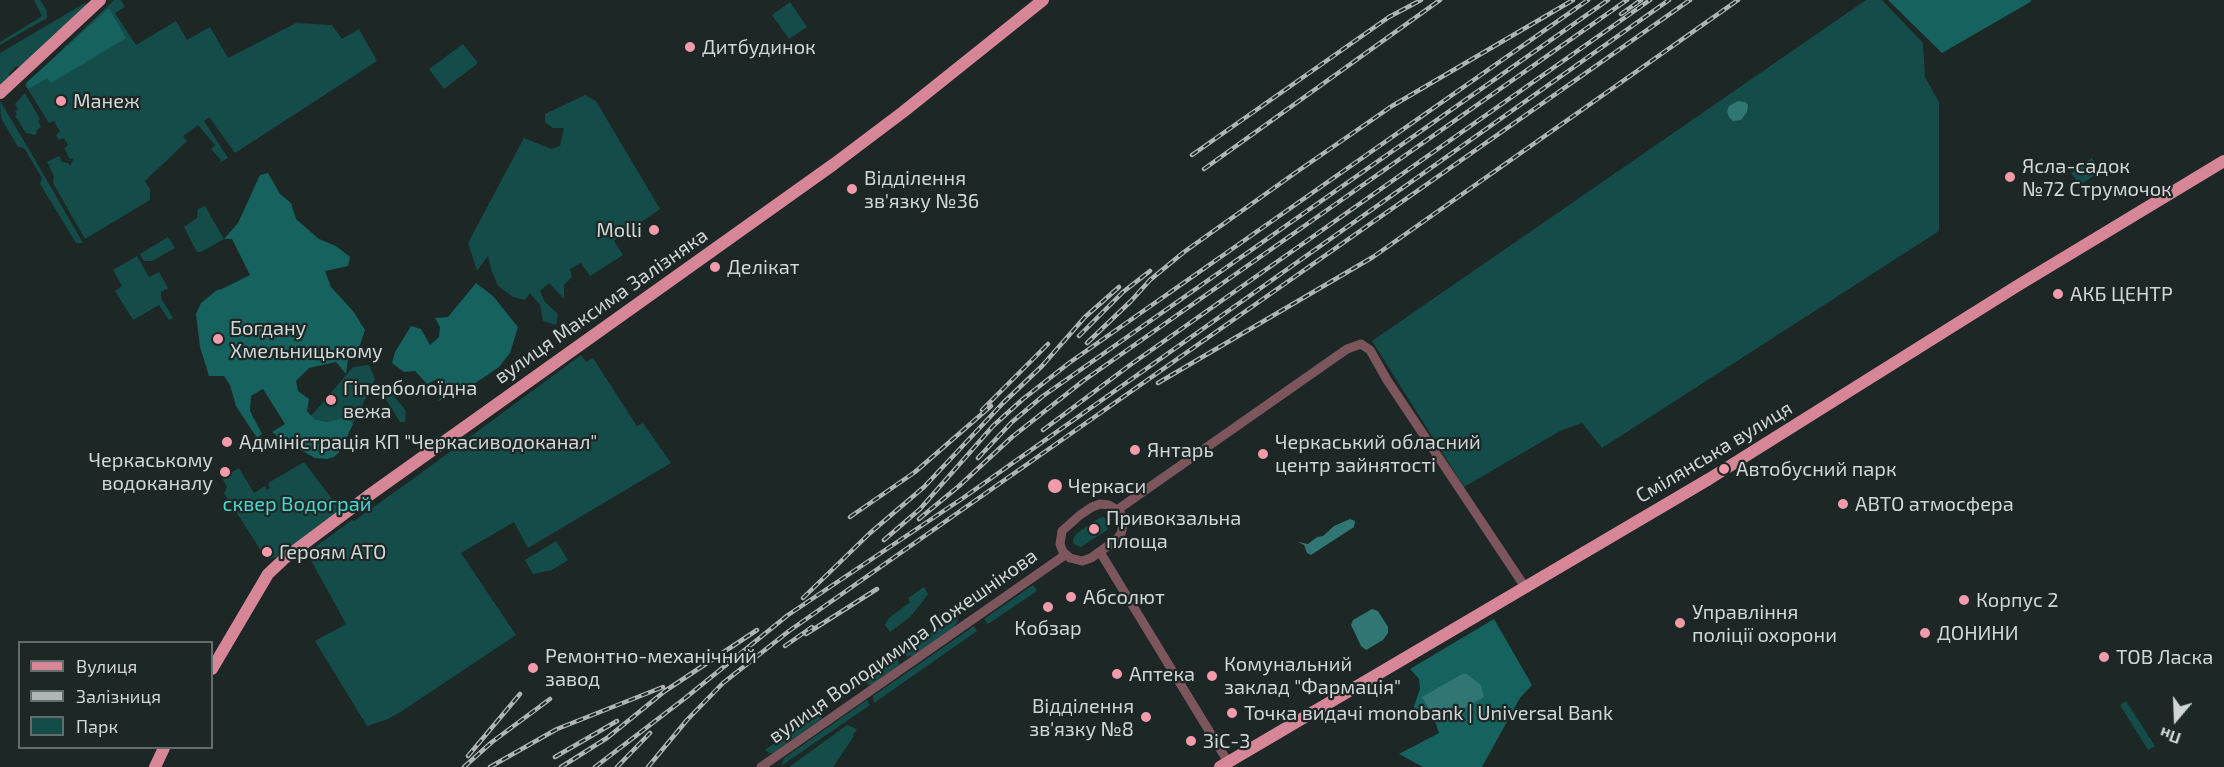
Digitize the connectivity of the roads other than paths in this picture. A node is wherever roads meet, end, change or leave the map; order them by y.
1 (100, 0) edge
2 (1043, 0) edge
3 (0, 93) edge
4 (2224, 161) edge
5 (1117, 510) junction
6 (1100, 552) junction
7 (1065, 555) junction
8 (1526, 587) junction
9 (213, 667) edge
10 (163, 749) edge
11 (1224, 765) edge
12 (155, 767) edge
13 (761, 767) edge

1 - 3 main road
2 - 9 main road, вулиця Максима Залізняка
4 - 8 main road, Смілянська вулиця
5 - 6 street
5 - 7 street
5 - 8 street
6 - 7 street
6 - 11 street
7 - 13 street, вулиця Володимира Ложешнікова
8 - 11 main road, Смілянська вулиця
10 - 12 main road

